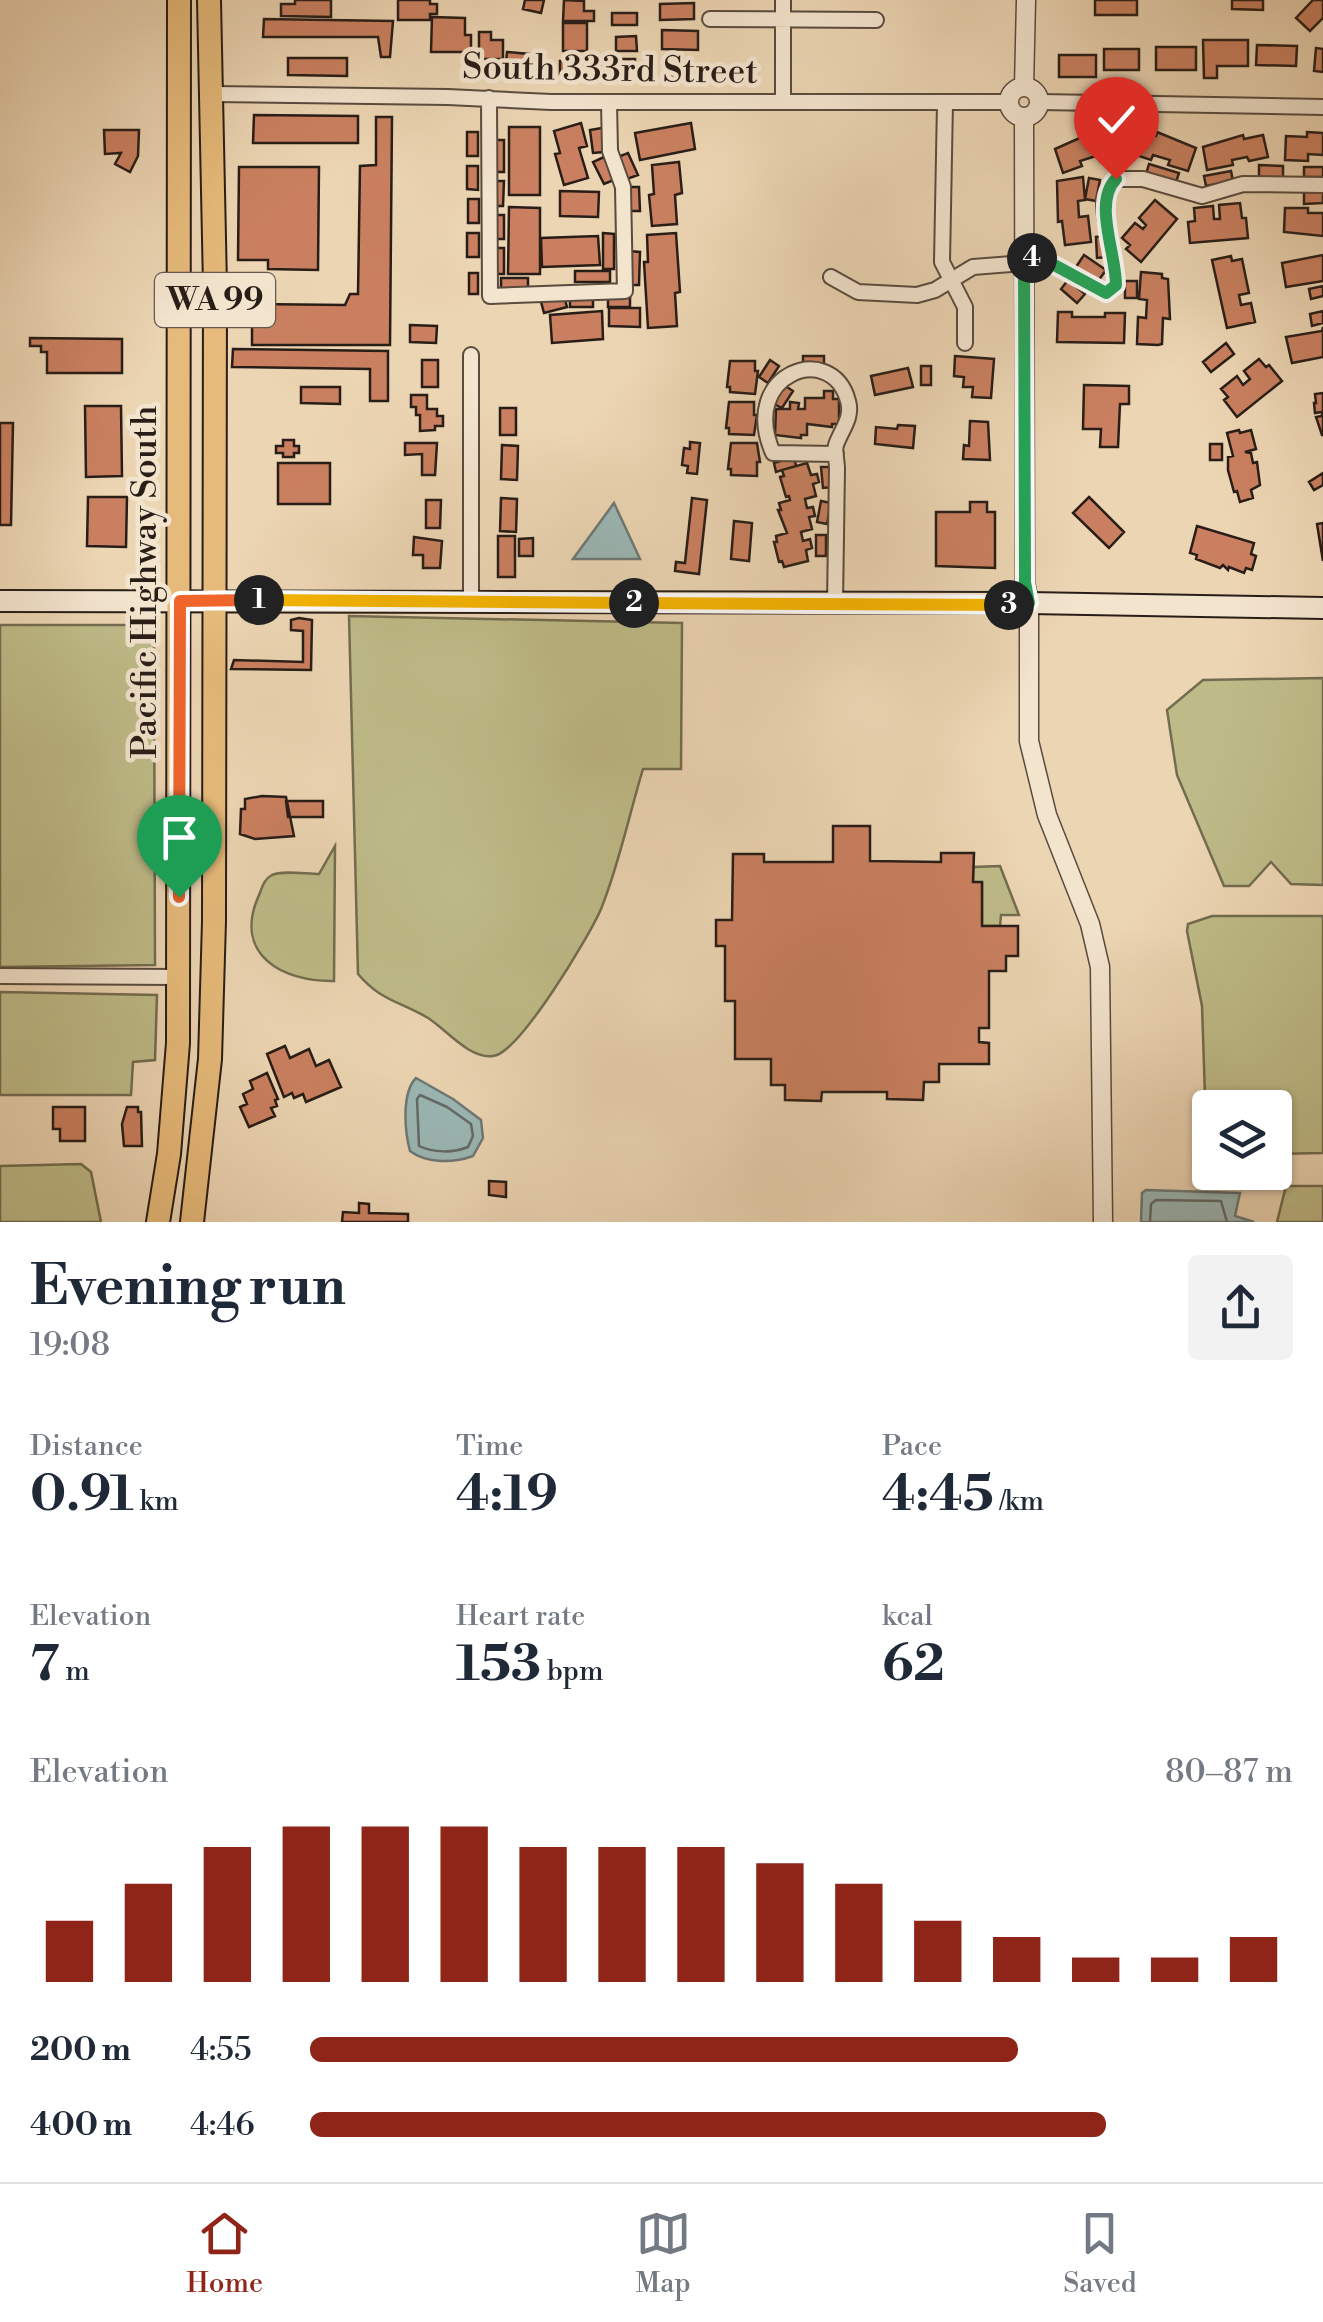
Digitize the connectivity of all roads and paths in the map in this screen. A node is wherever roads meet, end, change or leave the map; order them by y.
1 (179, 0) edge
2 (191, 0) edge
3 (209, 0) edge
4 (783, 0) edge
5 (1026, 0) edge
6 (783, 18) junction
7 (710, 19) dead end
8 (876, 20) dead end
9 (1024, 87) junction
10 (210, 94) junction
11 (489, 98) junction
12 (782, 102) junction
13 (945, 102) junction
14 (1009, 102) junction
15 (1040, 102) junction
16 (610, 103) junction
17 (1323, 107) edge
18 (1024, 118) junction
19 (1323, 184) edge
20 (1024, 260) junction
21 (831, 277) dead end
22 (950, 280) junction
23 (965, 344) dead end
24 (471, 355) dead end
25 (836, 454) junction
26 (215, 600) junction
27 (180, 601) junction
28 (0, 602) edge
29 (472, 602) junction
30 (1029, 603) junction
31 (834, 604) junction
32 (1323, 608) edge
33 (179, 897) junction
34 (0, 976) edge
35 (178, 977) junction
36 (212, 1030) junction
37 (158, 1222) edge
38 (192, 1222) edge
39 (1102, 1222) edge

1 - 27 main road, Pacific Highway South / WA 99
2 - 10 main road
3 - 10 main road, Pacific Highway South / WA 99
4 - 6 street
5 - 9 street
6 - 7 street
6 - 8 street
6 - 12 street
9 - 14 street
9 - 15 street
10 - 11 street, South 333rd Street
10 - 26 main road, Pacific Highway South / WA 99
11 - 16 street, South 333rd Street
11 - 16 street
12 - 13 street, South 333rd Street
12 - 16 street, South 333rd Street
13 - 14 street, South 333rd Street
13 - 22 street
14 - 18 street
15 - 17 street
15 - 18 street
18 - 20 street
19 - 20 street
20 - 22 street
20 - 30 street
21 - 22 street
22 - 23 street
24 - 29 street
25 - 25 street
25 - 31 street
26 - 27 main road
26 - 29 main road
26 - 36 main road, Pacific Highway South / WA 99
27 - 28 main road
27 - 33 main road, Pacific Highway South / WA 99
29 - 31 main road
30 - 31 main road
30 - 32 main road
30 - 39 street
33 - 35 main road, Pacific Highway South / WA 99
33 - 36 main road
34 - 35 street
35 - 37 main road, Pacific Highway South / WA 99
36 - 38 main road, Pacific Highway South / WA 99

